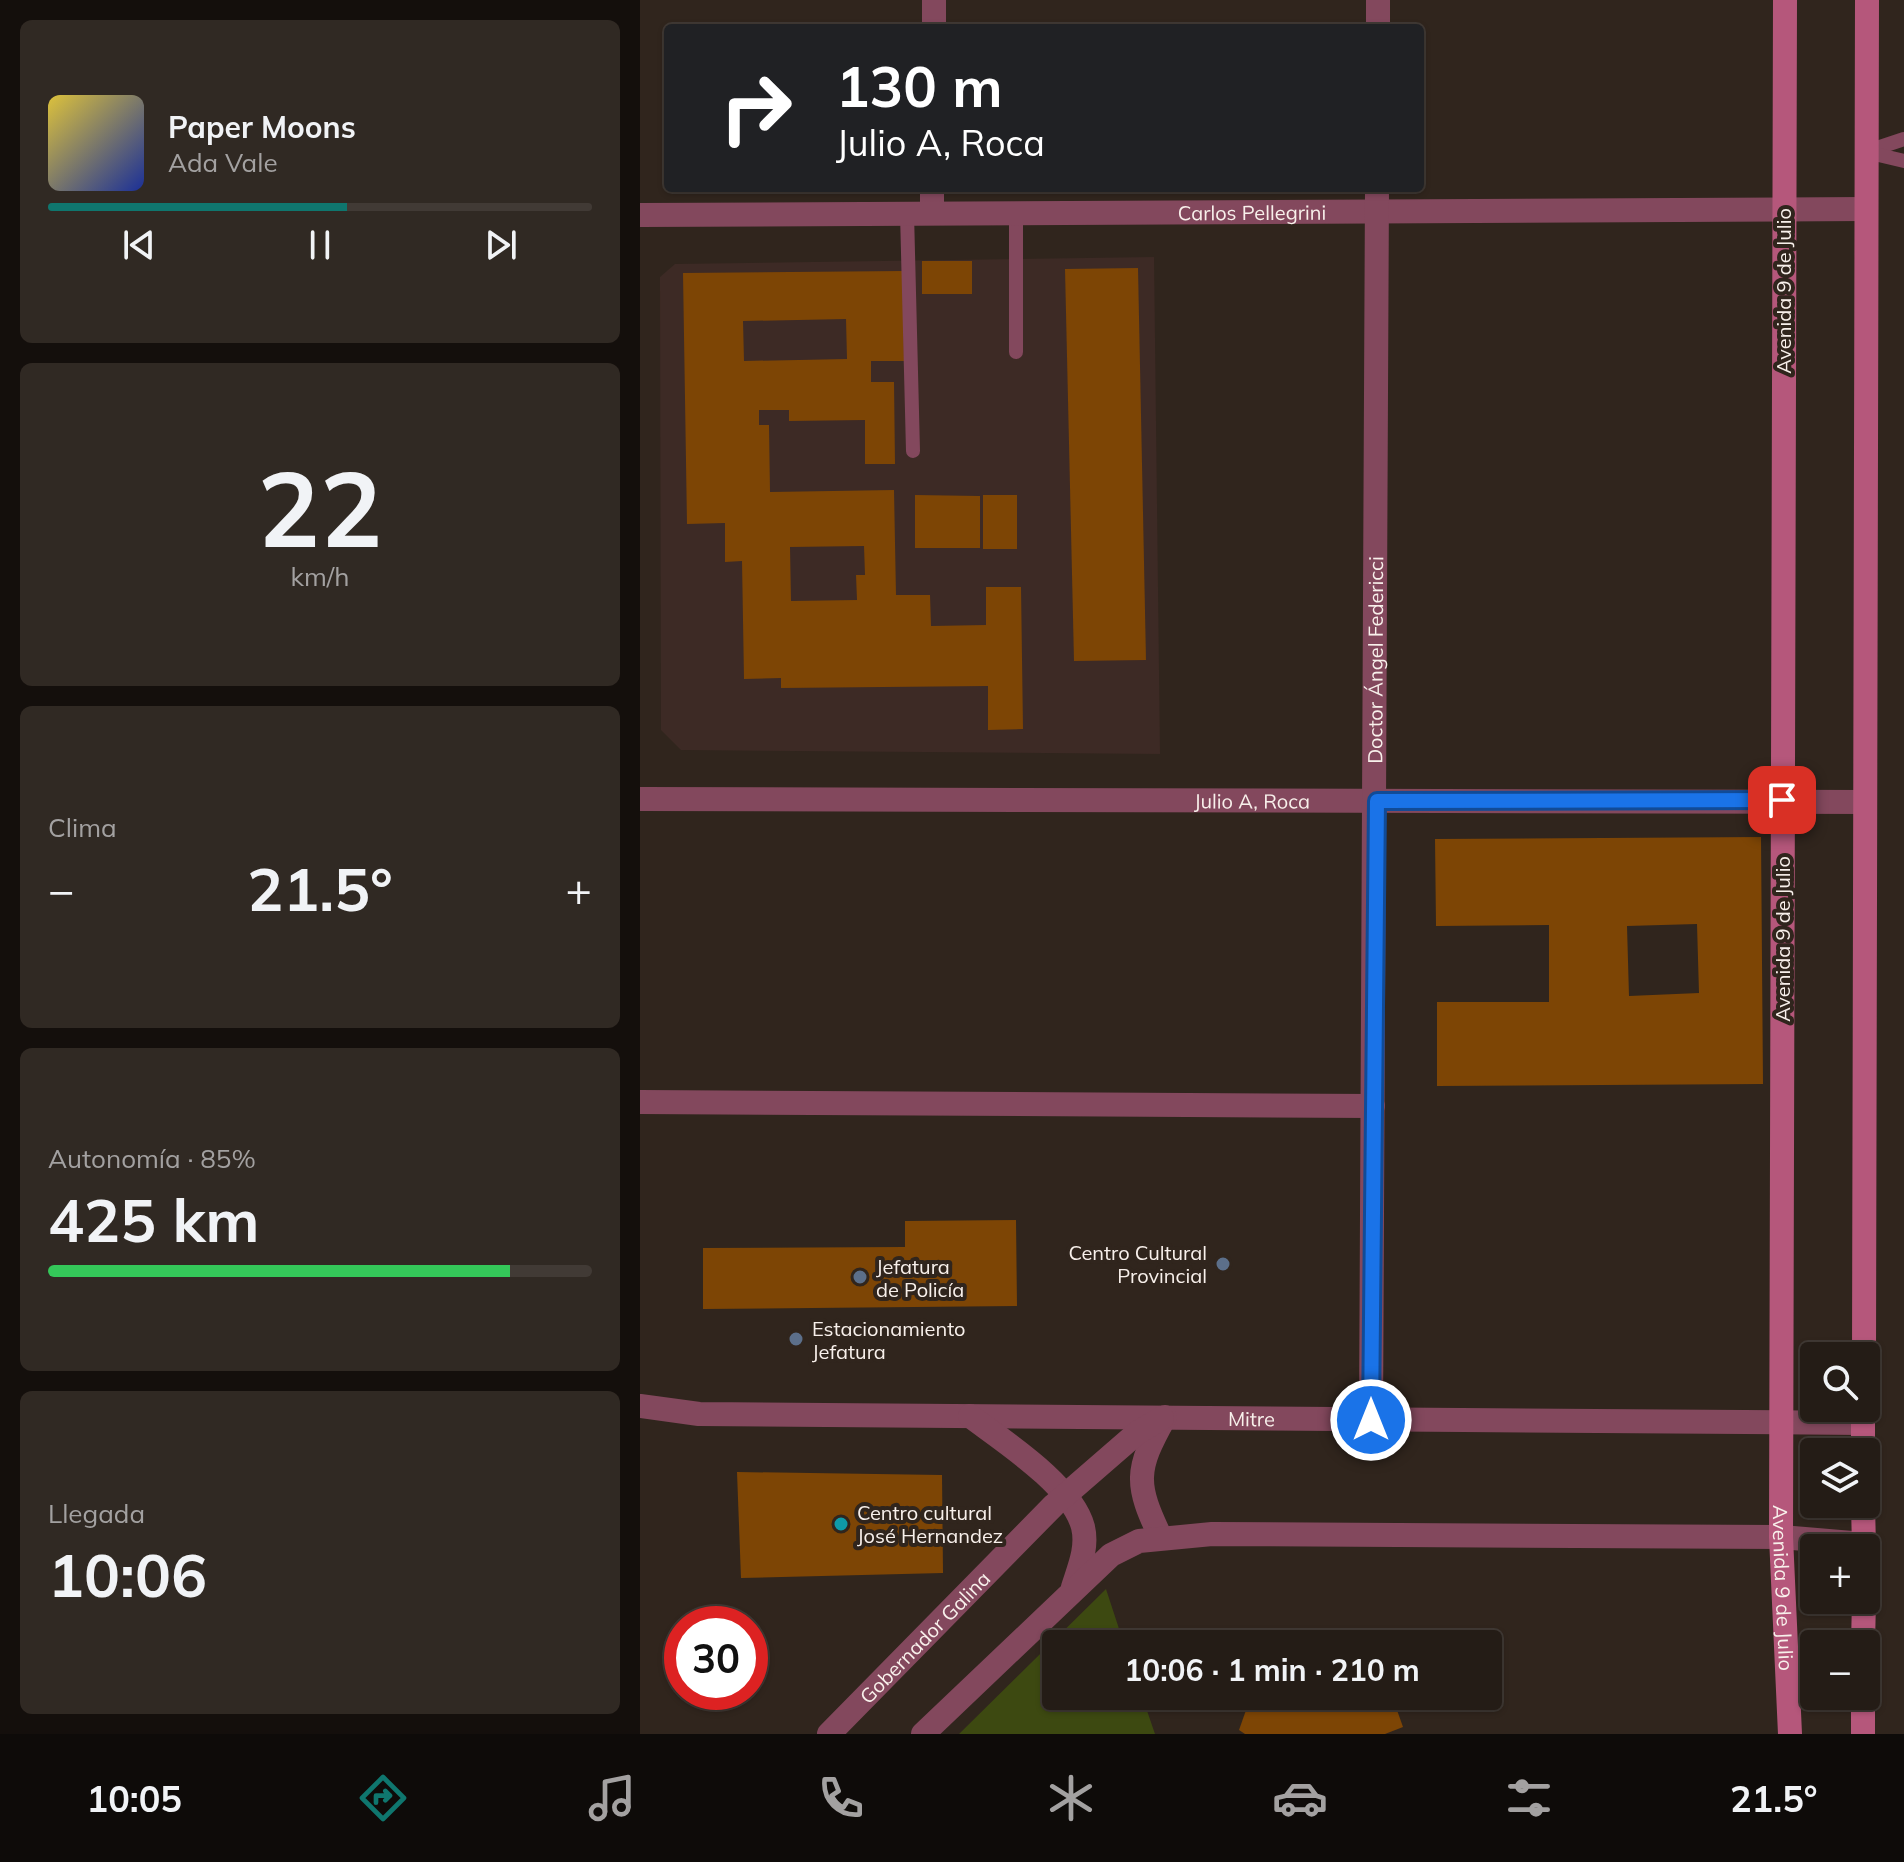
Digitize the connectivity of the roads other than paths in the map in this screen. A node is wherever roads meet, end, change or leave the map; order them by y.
1 (934, 0) edge
2 (1378, 0) edge
3 (1785, 0) edge
4 (1867, 0) edge
5 (934, 24) edge
6 (1378, 24) edge
7 (1904, 139) edge
8 (1865, 152) junction
9 (1904, 161) edge
10 (930, 192) edge
11 (1377, 200) edge
12 (1865, 209) junction
13 (1783, 210) junction
14 (1016, 212) junction
15 (920, 213) junction
16 (640, 215) edge
17 (1016, 352) dead end
18 (913, 451) dead end
19 (640, 799) edge
20 (1782, 800) junction
21 (1377, 801) junction
22 (1865, 802) junction
23 (640, 1102) edge
24 (1373, 1106) junction
25 (1864, 1342) edge
26 (640, 1406) edge
27 (970, 1416) junction
28 (1165, 1417) junction
29 (1371, 1420) junction
30 (1800, 1421) edge
31 (1782, 1423) junction
32 (1065, 1496) junction
33 (1781, 1537) junction
34 (1800, 1539) edge
35 (1150, 1540) junction
36 (1071, 1593) junction
37 (1863, 1710) edge
38 (829, 1734) edge
39 (923, 1734) edge
40 (1790, 1734) edge
41 (1863, 1734) edge

1 - 5 street
2 - 6 street
3 - 13 main road, Avenida 9 de Julio
4 - 8 main road
7 - 8 lane
8 - 9 lane
8 - 12 main road
10 - 15 street
11 - 13 street, Carlos Pellegrini
11 - 14 street, Carlos Pellegrini
11 - 21 street, Doctor Ángel Federicci
12 - 13 street, Carlos Pellegrini
12 - 22 main road
13 - 20 main road, Avenida 9 de Julio
14 - 15 street, Carlos Pellegrini
14 - 17 lane
15 - 16 street, Carlos Pellegrini
15 - 18 lane
19 - 21 street, Julio A, Roca
20 - 21 street, Julio A, Roca
20 - 22 street, Julio A, Roca
20 - 31 main road, Avenida 9 de Julio
21 - 24 street, Doctor Ángel Federicci
22 - 25 main road
23 - 24 street
24 - 29 street, Doctor Ángel Federicci
26 - 27 street, Mitre
27 - 28 street, Mitre
27 - 32 street
28 - 29 street, Mitre
28 - 32 street, Gobernador Galina
28 - 35 street
29 - 31 street, Mitre
30 - 31 street, Mitre
31 - 33 main road, Avenida 9 de Julio
32 - 36 street
32 - 38 street, Gobernador Galina
33 - 34 street
33 - 35 street
33 - 40 main road, Avenida 9 de Julio
35 - 36 street
36 - 39 street
37 - 41 main road

